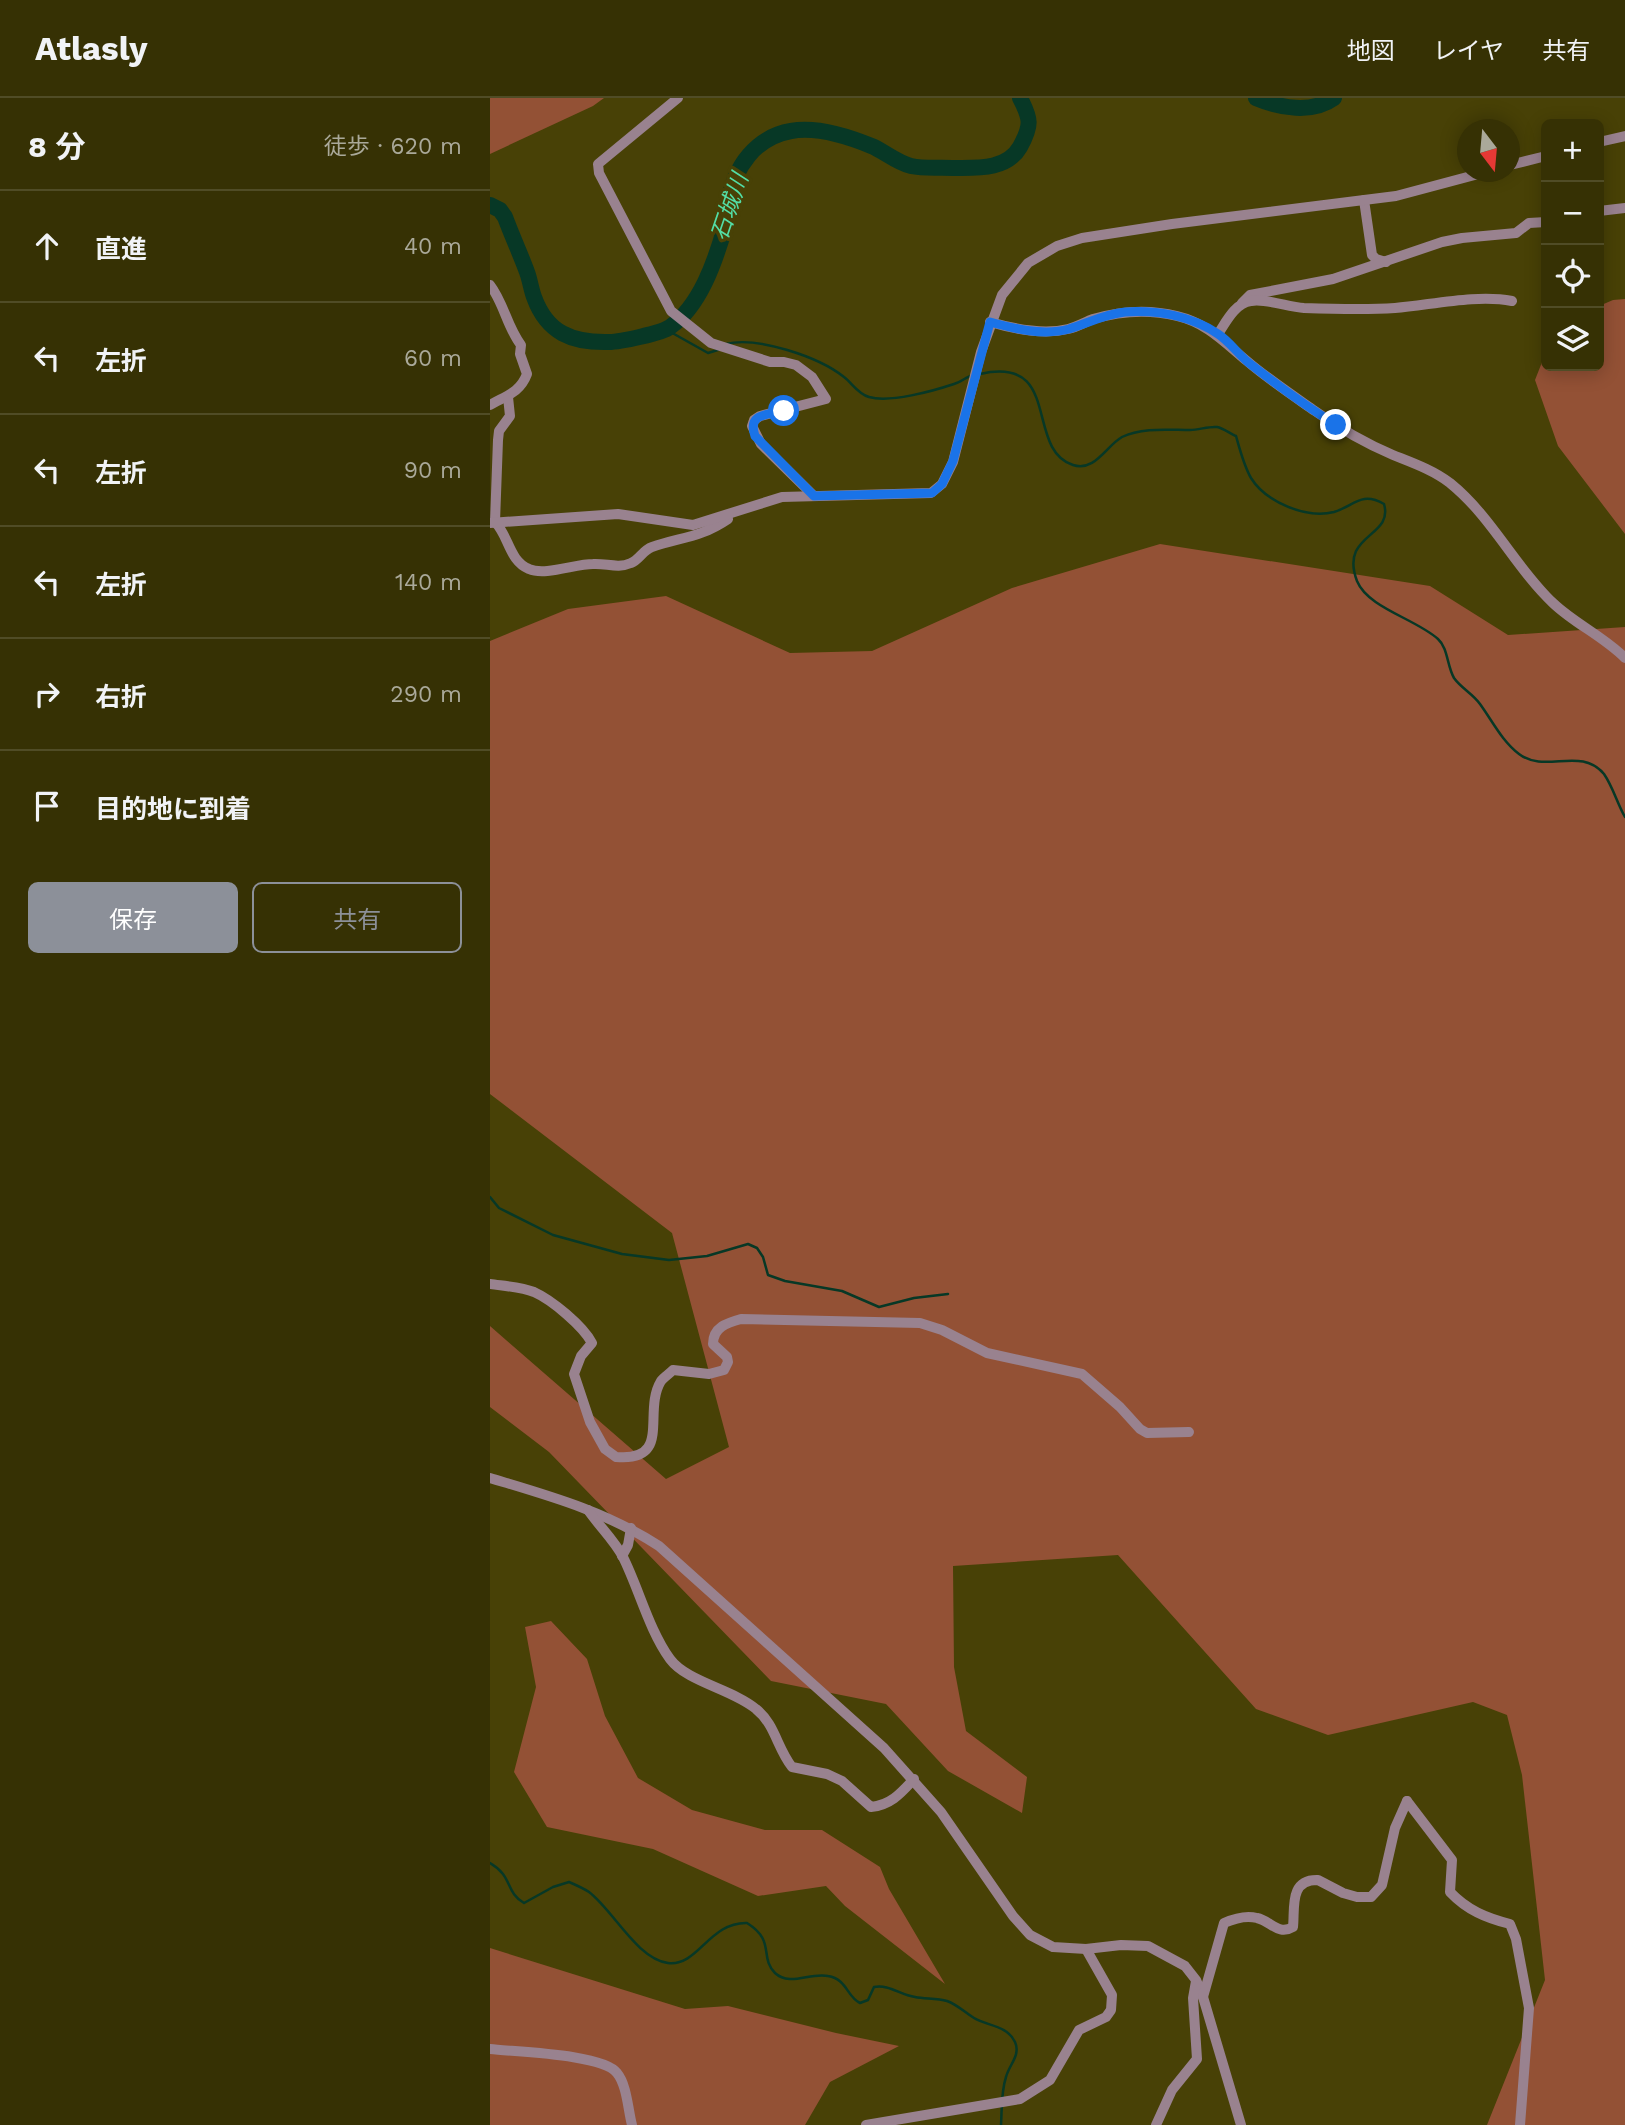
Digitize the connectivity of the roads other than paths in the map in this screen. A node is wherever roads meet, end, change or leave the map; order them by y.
1 (678, 98) edge
2 (1625, 136) edge
3 (1604, 141) edge
4 (1541, 157) edge
5 (1520, 162) edge
6 (1457, 180) edge
7 (1364, 200) junction
8 (1625, 208) edge
9 (1604, 211) edge
10 (1541, 222) edge
11 (1386, 262) junction
12 (490, 285) edge
13 (1512, 300) dead end
14 (1242, 303) junction
15 (990, 322) junction
16 (1218, 334) junction
17 (508, 397) junction
18 (490, 405) edge
19 (814, 496) junction
20 (736, 511) junction
21 (492, 522) edge
22 (1625, 657) edge
23 (490, 1284) edge
24 (1189, 1433) dead end
25 (490, 1478) edge
26 (586, 1507) junction
27 (631, 1528) junction
28 (622, 1556) junction
29 (914, 1779) junction
30 (1086, 1949) junction
31 (1196, 1980) junction
32 (1203, 1997) junction
33 (490, 2049) edge
34 (632, 2125) edge
35 (866, 2125) edge
36 (1156, 2125) edge
37 (1241, 2125) edge
38 (1520, 2125) edge

1 - 19 street
2 - 3 street
4 - 5 street
6 - 7 street
7 - 11 street
7 - 15 street
8 - 9 street
10 - 11 street
11 - 14 street
12 - 17 street
13 - 14 street
14 - 16 street
15 - 16 street
15 - 19 street
16 - 22 street
17 - 18 street
17 - 21 street
19 - 20 street
20 - 21 street
20 - 21 street
23 - 24 street
25 - 26 street
26 - 27 street
26 - 28 street
27 - 28 street
27 - 29 street
28 - 29 street
29 - 30 street
30 - 31 street
30 - 35 street
31 - 32 street
31 - 36 street
32 - 37 street
32 - 38 street
33 - 34 street

